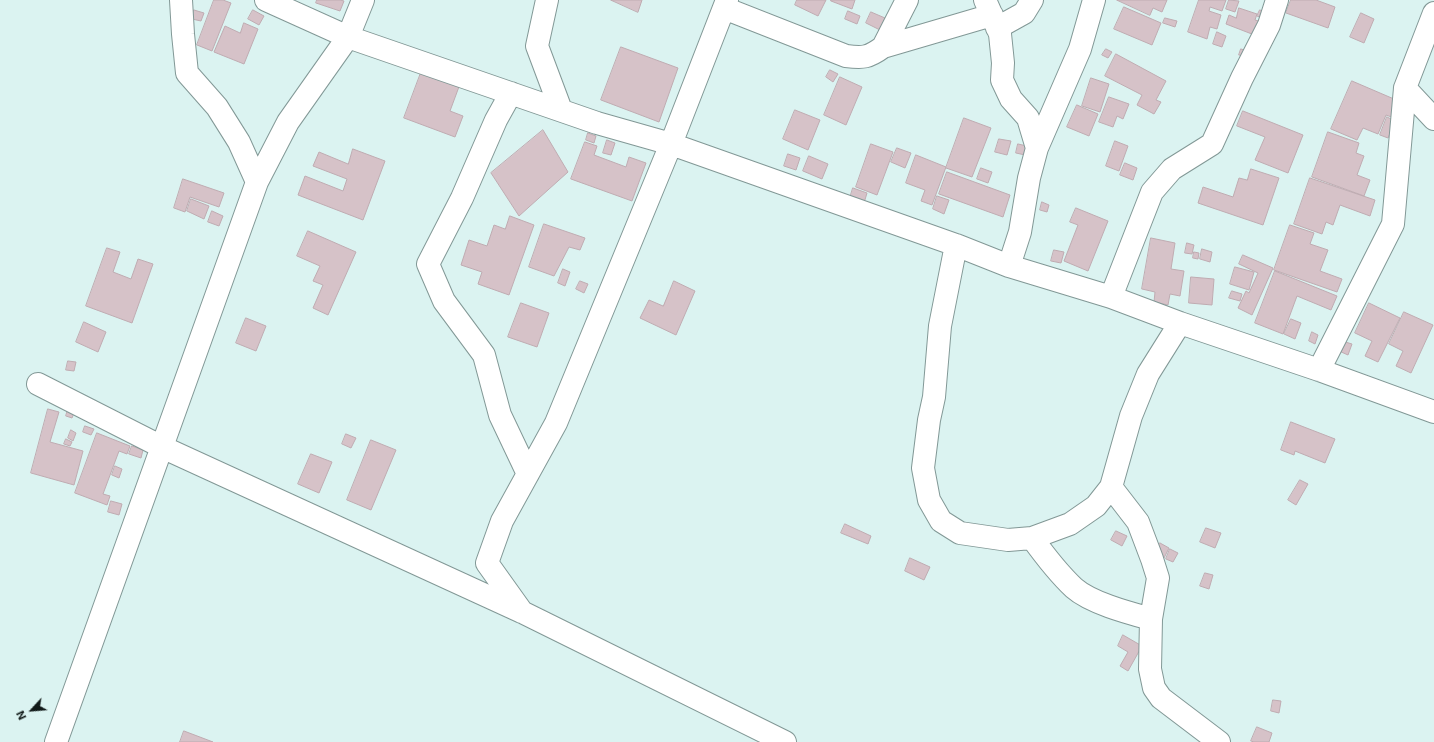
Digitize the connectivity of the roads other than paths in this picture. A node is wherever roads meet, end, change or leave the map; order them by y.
1 (181, 0) edge
2 (266, 0) edge
3 (363, 0) edge
4 (547, 0) edge
5 (907, 0) edge
6 (1032, 0) edge
7 (1094, 0) edge
8 (1277, 0) edge
9 (726, 4) edge
10 (1434, 13) edge
11 (991, 14) edge
12 (348, 37) junction
13 (883, 47) junction
14 (1405, 88) junction
15 (511, 93) junction
16 (561, 110) junction
17 (1434, 119) edge
18 (671, 144) junction
19 (1037, 148) junction
20 (257, 182) junction
21 (956, 244) junction
22 (1009, 266) junction
23 (1111, 297) junction
24 (1180, 323) junction
25 (1319, 370) junction
26 (38, 384) dead end
27 (1434, 412) edge
28 (162, 447) junction
29 (528, 474) junction
30 (1111, 487) junction
31 (1032, 538) junction
32 (522, 612) junction
33 (1151, 619) junction
34 (56, 742) edge
35 (785, 742) edge
36 (1219, 742) edge

1 - 20 street
2 - 12 street
3 - 12 street
4 - 16 street
5 - 13 street
6 - 11 street
7 - 19 street
8 - 23 street
9 - 13 street
9 - 18 street
10 - 14 street
11 - 13 street
11 - 19 street
12 - 15 street
12 - 20 street
14 - 17 street
14 - 25 street
15 - 16 street
15 - 29 street
16 - 18 street
18 - 21 street
18 - 29 street
19 - 22 street
20 - 28 street
21 - 22 street
21 - 31 street
22 - 23 street
23 - 24 street
24 - 25 street
24 - 30 street
25 - 27 street
26 - 28 street
28 - 32 street
28 - 34 street
29 - 32 street
30 - 31 street
30 - 33 street
31 - 33 street
32 - 35 street
33 - 36 street

